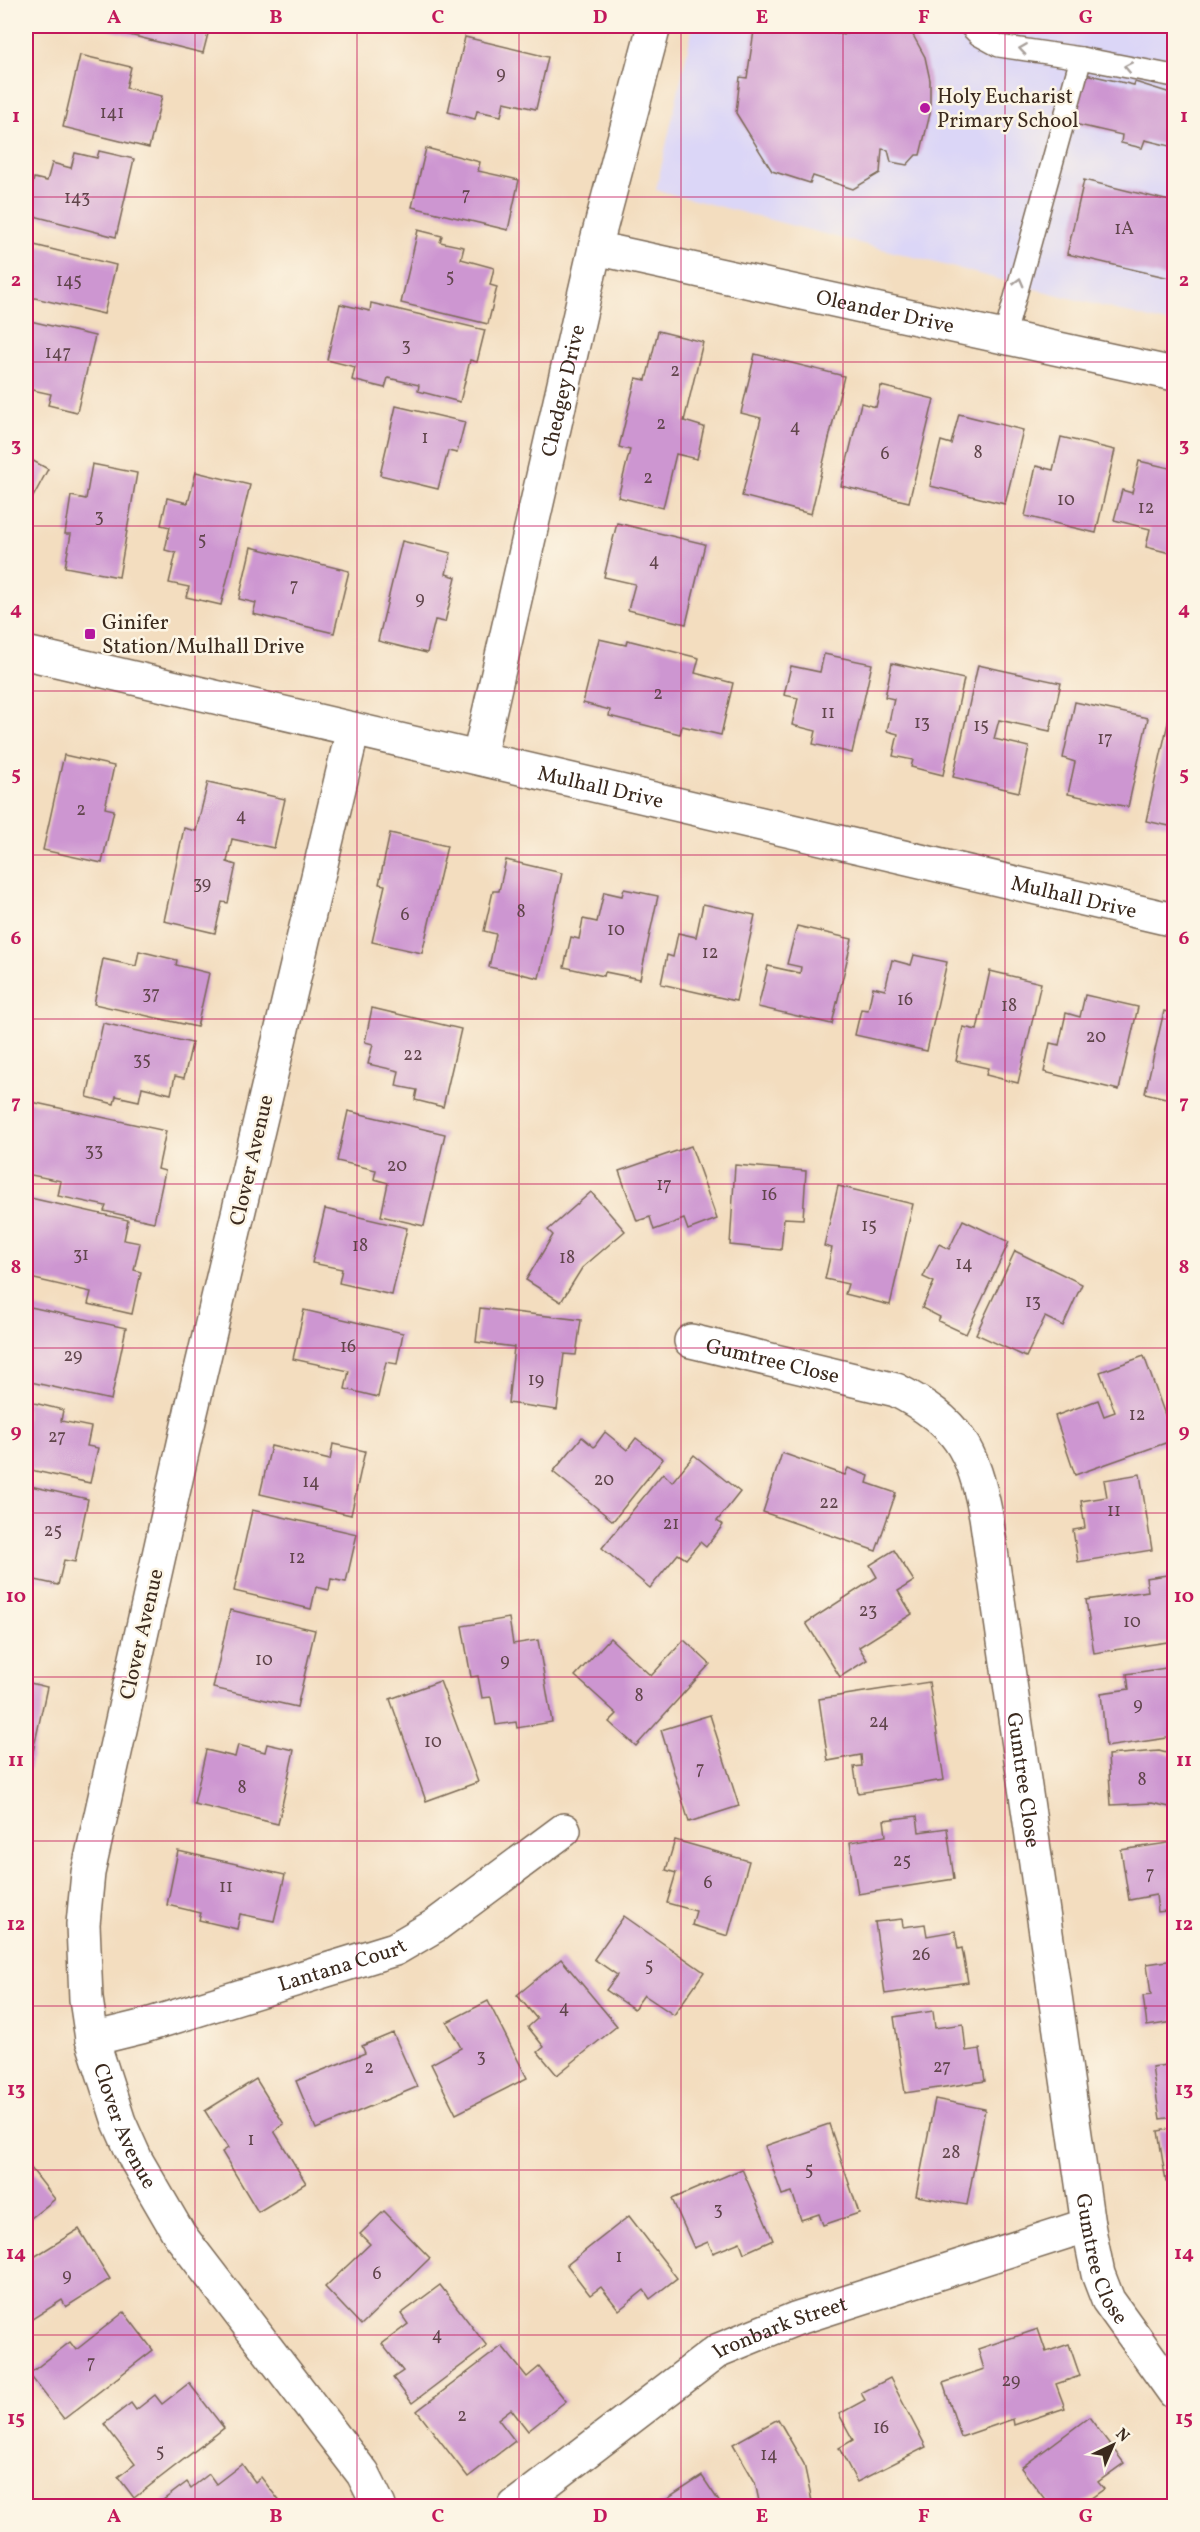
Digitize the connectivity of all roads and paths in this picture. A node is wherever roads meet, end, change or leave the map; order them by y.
1 (654, 26) edge
2 (970, 26) edge
3 (1081, 58) junction
4 (1174, 76) edge
5 (595, 248) junction
6 (1004, 338) junction
7 (1174, 374) edge
8 (26, 653) edge
9 (353, 729) junction
10 (479, 757) junction
11 (1174, 920) edge
12 (691, 1341) dead end
13 (564, 1830) dead end
14 (92, 2039) junction
15 (1088, 2225) junction
16 (1174, 2392) edge
17 (363, 2474) junction
18 (379, 2506) edge
19 (403, 2506) edge
20 (515, 2506) edge

1 - 5 street, Chedgey Drive
3 -> 2 lane
4 -> 3 lane
6 -> 3 lane
5 - 6 street, Oleander Drive
5 - 10 street, Chedgey Drive
6 - 7 street, Oleander Drive
8 - 9 street, Mulhall Drive
9 - 10 street, Mulhall Drive
9 - 14 street, Clover Avenue
10 - 11 street, Mulhall Drive
12 - 15 street, Gumtree Close
13 - 14 street, Lantana Court
14 - 17 street, Clover Avenue
15 - 16 street, Gumtree Close
15 - 20 street, Ironbark Street
17 - 18 street, Clover Avenue
17 - 19 street, Clover Avenue

